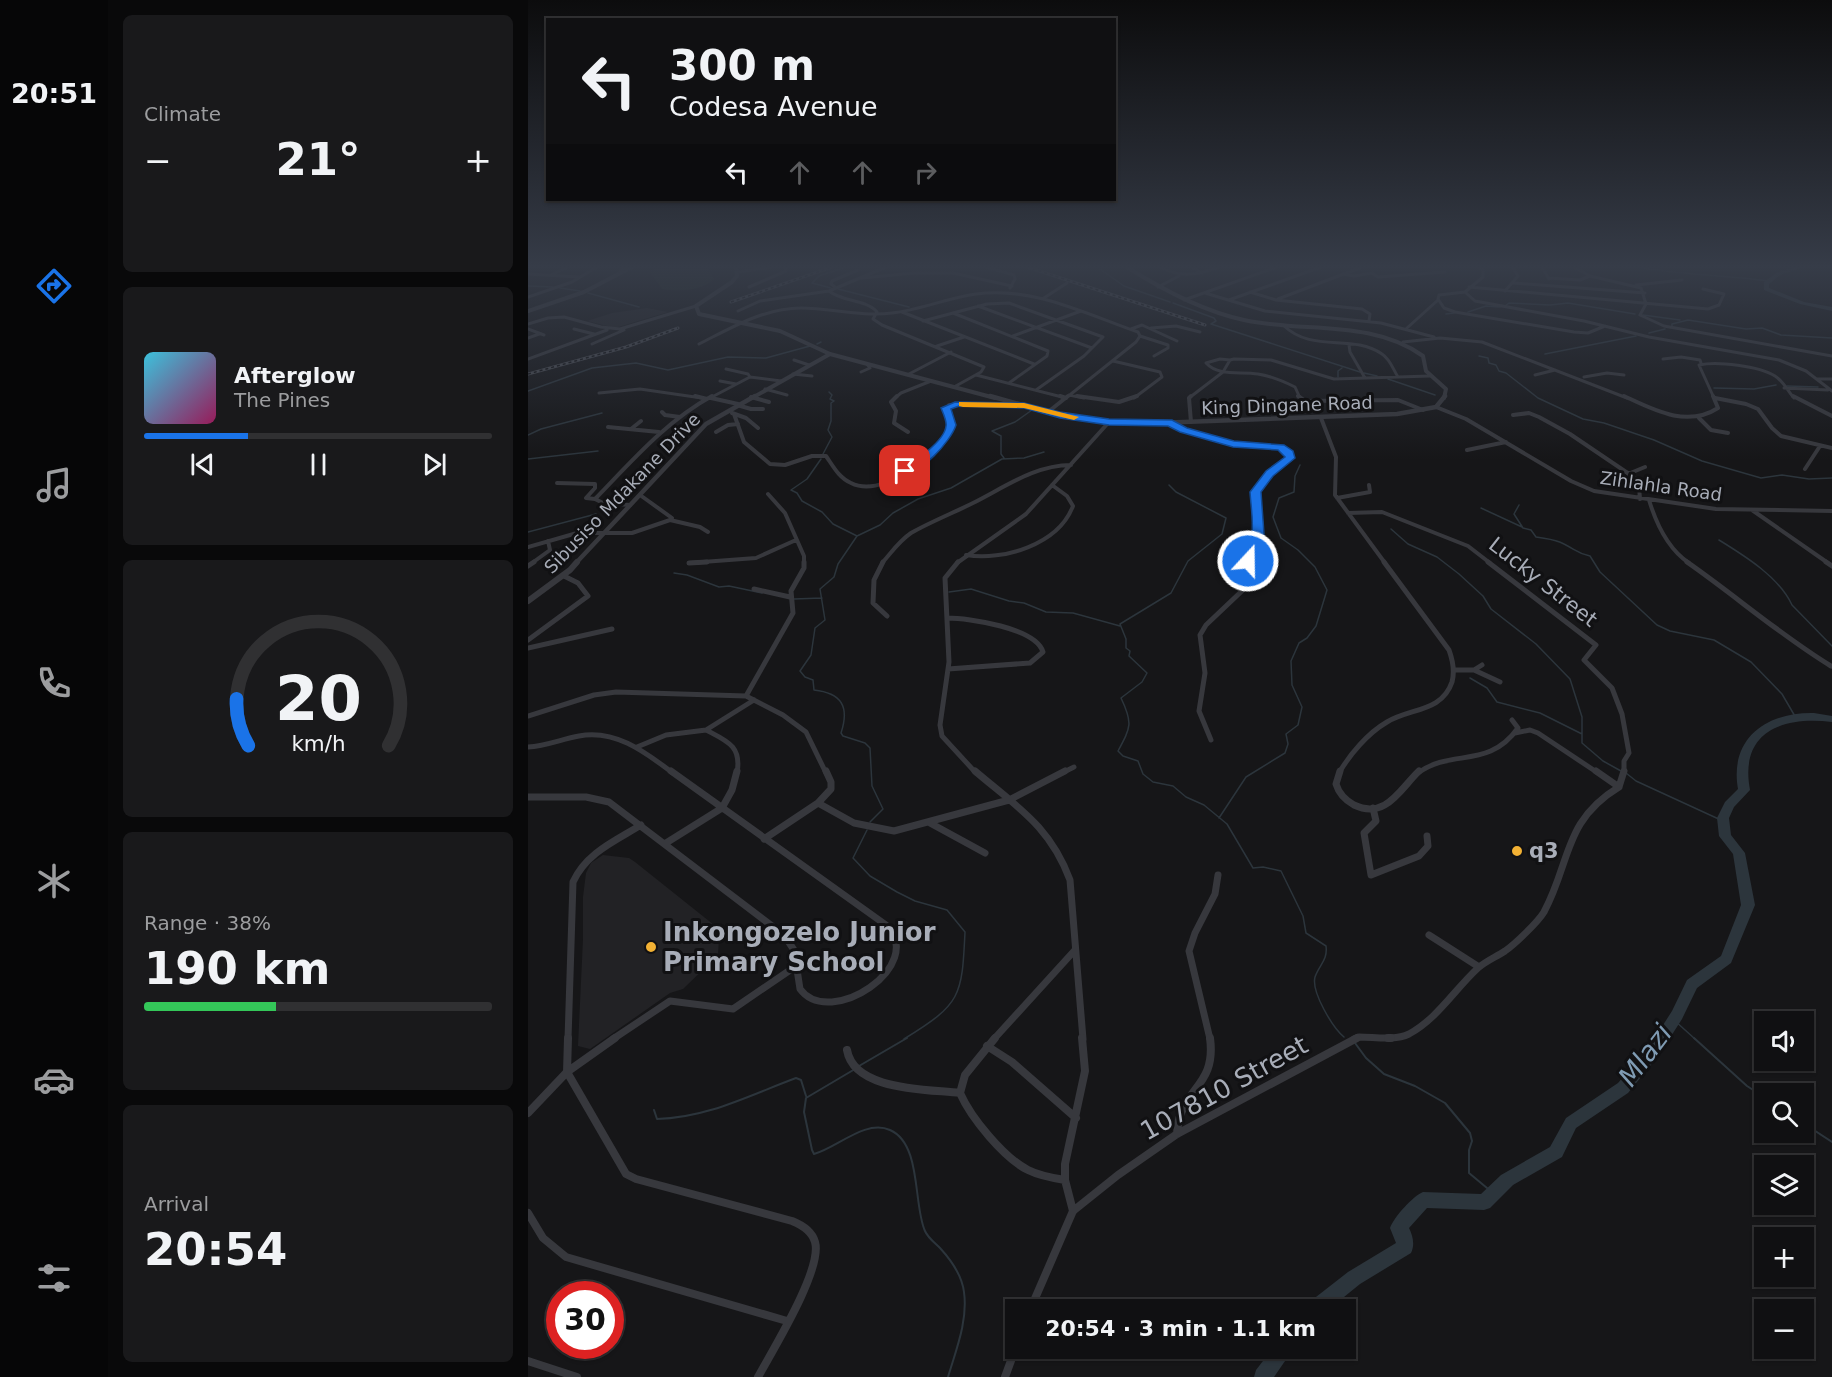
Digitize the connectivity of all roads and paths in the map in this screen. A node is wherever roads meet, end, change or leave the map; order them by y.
1 (534, 331) edge
2 (584, 331) edge
3 (603, 331) edge
4 (620, 331) edge
5 (723, 331) edge
6 (775, 331) edge
7 (898, 331) edge
8 (949, 331) edge
9 (1000, 331) edge
10 (1025, 331) edge
11 (1047, 331) edge
12 (1089, 331) edge
13 (1136, 331) edge
14 (1154, 331) edge
15 (1293, 331) edge
16 (1342, 331) edge
17 (1416, 331) edge
18 (1570, 331) edge
19 (1592, 331) edge
20 (1626, 331) edge
21 (1691, 331) edge
22 (542, 334) joint
23 (596, 334) junction
24 (1013, 336) junction
25 (1140, 336) junction
26 (964, 337) junction
27 (528, 338) edge
28 (1436, 338) junction
29 (1177, 341) dead end
30 (1403, 342) junction
31 (591, 344) dead end
32 (699, 344) dead end
33 (1349, 345) junction
34 (937, 346) junction
35 (1092, 348) junction
36 (951, 352) junction
37 (830, 354) junction
38 (1154, 356) dead end
39 (1832, 356) edge
40 (528, 359) edge
41 (1663, 359) dead end
42 (794, 360) dead end
43 (1230, 360) junction
44 (1113, 361) junction
45 (1701, 363) junction
46 (867, 364) junction
47 (1034, 364) junction
48 (809, 365) junction
49 (726, 369) dead end
50 (1557, 369) junction
51 (861, 372) dead end
52 (1223, 372) junction
53 (793, 374) junction
54 (909, 375) junction
55 (976, 375) junction
56 (1535, 375) dead end
57 (1624, 375) dead end
58 (812, 376) dead end
59 (1430, 376) junction
60 (750, 377) junction
61 (1398, 377) junction
62 (1365, 378) junction
63 (1579, 378) junction
64 (1816, 379) junction
65 (1832, 379) edge
66 (720, 381) dead end
67 (780, 381) junction
68 (932, 381) junction
69 (1009, 383) junction
70 (736, 384) junction
71 (954, 387) junction
72 (1784, 388) junction
73 (765, 389) junction
74 (1036, 390) junction
75 (1831, 390) edge
76 (600, 393) dead end
77 (787, 395) dead end
78 (1067, 396) junction
79 (751, 397) junction
80 (709, 398) junction
81 (1715, 398) junction
82 (769, 402) dead end
83 (737, 405) junction
84 (1024, 405) junction
85 (1009, 406) joint
86 (1436, 407) junction
87 (764, 409) dead end
88 (1423, 411) junction
89 (662, 412) dead end
90 (725, 412) junction
91 (1048, 412) junction
92 (734, 414) junction
93 (1513, 415) dead end
94 (1832, 416) edge
95 (680, 417) junction
96 (1321, 418) junction
97 (1699, 418) junction
98 (641, 422) dead end
99 (1109, 422) junction
100 (1191, 422) junction
101 (1172, 423) junction
102 (738, 424) junction
103 (608, 427) dead end
104 (758, 428) dead end
105 (631, 429) junction
106 (659, 432) junction
107 (716, 432) dead end
108 (908, 432) dead end
109 (1728, 433) dead end
110 (1506, 442) junction
111 (1820, 446) junction
112 (1281, 447) joint
113 (1832, 448) edge
114 (1467, 450) dead end
115 (1071, 465) junction
116 (1645, 467) dead end
117 (1806, 470) dead end
118 (1628, 474) junction
119 (557, 483) dead end
120 (1052, 485) junction
121 (1369, 485) dead end
122 (768, 494) dead end
123 (640, 495) junction
124 (1337, 498) junction
125 (595, 499) junction
126 (1640, 499) junction
127 (1649, 500) junction
128 (630, 505) junction
129 (1752, 510) junction
130 (1832, 511) edge
131 (1348, 513) junction
132 (670, 520) junction
133 (708, 532) dead end
134 (603, 533) junction
135 (796, 540) junction
136 (548, 541) junction
137 (528, 547) edge
138 (966, 555) junction
139 (689, 563) dead end
140 (528, 566) edge
141 (1832, 566) edge
142 (564, 576) junction
143 (754, 589) dead end
144 (790, 597) junction
145 (528, 601) edge
146 (887, 616) dead end
147 (947, 618) junction
148 (612, 629) dead end
149 (528, 640) edge
150 (528, 648) edge
151 (1482, 665) dead end
152 (1831, 666) edge
153 (948, 669) junction
154 (1454, 670) junction
155 (1474, 670) junction
156 (1500, 682) dead end
157 (746, 696) junction
158 (754, 700) junction
159 (528, 716) edge
160 (1512, 720) dead end
161 (706, 730) junction
162 (1515, 733) junction
163 (1211, 740) dead end
164 (528, 747) edge
165 (637, 747) junction
166 (1074, 767) dead end
167 (1619, 787) junction
168 (528, 797) edge
169 (1009, 800) junction
170 (818, 803) junction
171 (722, 808) junction
172 (1373, 808) junction
173 (930, 824) junction
174 (640, 825) junction
175 (1427, 836) dead end
176 (764, 839) junction
177 (666, 843) junction
178 (985, 853) dead end
179 (1218, 875) dead end
180 (1371, 875) joint
181 (1429, 935) dead end
182 (1075, 950) junction
183 (796, 966) junction
184 (1479, 968) junction
185 (987, 1046) junction
186 (847, 1050) dead end
187 (567, 1072) junction
188 (960, 1093) junction
189 (528, 1113) edge
190 (1076, 1118) junction
191 (1177, 1134) junction
192 (1065, 1180) junction
193 (1073, 1211) junction
194 (528, 1213) edge
195 (1035, 1299) edge
196 (787, 1321) junction
197 (1012, 1359) edge
198 (528, 1361) edge
199 (577, 1377) edge
200 (758, 1377) edge
201 (1005, 1377) edge

1 - 22 street
2 - 23 street
3 - 23 street
4 - 31 street
5 - 32 street
6 - 37 street, King Dingane Road
7 - 34 street
8 - 26 street
9 - 24 street
10 - 24 street
11 - 35 street
12 - 35 street
13 - 25 street
14 - 29 street
15 - 33 street
16 - 30 street
17 - 28 street
18 - 19 street
20 - 64 street
21 - 39 street
22 - 27 street
23 - 40 street
24 - 47 street
25 - 38 street
25 - 44 street
26 - 34 street
26 - 47 street
28 - 30 street
28 - 50 street
30 - 59 street
33 - 61 street
33 - 62 street
34 - 36 street
35 - 74 street
36 - 54 street
36 - 55 street
37 - 46 street, King Dingane Road
37 - 48 street, Sibusiso Mdakane Drive
41 - 45 street
42 - 48 street
43 - 52 street
43 - 52 street
43 - 62 street
44 - 78 street
44 - 78 street
45 - 72 street
45 - 81 street
46 - 51 street
46 - 54 street, King Dingane Road
47 - 69 street
48 - 53 street, Sibusiso Mdakane Drive
49 - 60 street
50 - 56 street
50 - 63 street
52 - 88 street
52 - 100 street
53 - 58 street
53 - 67 street, Sibusiso Mdakane Drive
54 - 68 street, King Dingane Road
55 - 69 street
55 - 71 street
57 - 63 street
59 - 61 street
59 - 86 street
60 - 67 street
60 - 70 street
61 - 62 street
63 - 97 street
64 - 65 street
64 - 75 street
66 - 70 street
67 - 73 street, Sibusiso Mdakane Drive
68 - 71 street, King Dingane Road
68 - 108 street
69 - 74 street
70 - 80 street
71 - 84 street, King Dingane Road
72 - 75 street
72 - 94 street
73 - 77 street
73 - 79 street, Sibusiso Mdakane Drive
74 - 78 street
76 - 80 street
78 - 91 street
79 - 82 street
79 - 83 street, Sibusiso Mdakane Drive
80 - 83 street
80 - 95 street
81 - 97 street
81 - 111 street
83 - 87 street
83 - 90 street, Sibusiso Mdakane Drive
84 - 85 street
84 - 91 street, King Dingane Road
85 - 102 street
86 - 88 street, King Dingane Road
86 - 110 street, Zihlahla Road
88 - 96 street, King Dingane Road
89 - 95 street
90 - 92 street
90 - 123 street, Sibusiso Mdakane Drive
91 - 99 street, King Dingane Road
92 - 102 street
92 - 104 street
93 - 118 street
95 - 106 street
96 - 100 street, King Dingane Road
96 - 124 street
97 - 109 street
98 - 105 street
99 - 101 street, King Dingane Road
99 - 115 street
100 - 101 street, King Dingane Road
101 - 112 street
102 - 107 street
103 - 105 street
105 - 106 street
106 - 125 street
110 - 114 street
110 - 126 street, Zihlahla Road
111 - 113 street
111 - 117 street
112 - 163 street
115 - 120 street
115 - 146 street
116 - 118 street
118 - 126 street
119 - 125 street
120 - 138 street
120 - 138 street
121 - 124 street
122 - 135 street
123 - 128 street, Sibusiso Mdakane Drive
123 - 132 street
124 - 131 street
125 - 128 street
126 - 127 street, Zihlahla Road
127 - 129 street, Zihlahla Road
127 - 152 street
128 - 134 street, Sibusiso Mdakane Drive
129 - 130 street, Zihlahla Road
129 - 141 street
131 - 154 street
131 - 167 street, Lucky Street
132 - 133 street
132 - 134 street
134 - 136 street
134 - 142 street, Sibusiso Mdakane Drive
135 - 139 street
135 - 144 street
136 - 137 street
136 - 140 street
138 - 147 street
142 - 145 street, Sibusiso Mdakane Drive
142 - 149 street
143 - 144 street
144 - 157 street
147 - 153 street
147 - 153 street
148 - 150 street
151 - 155 street
153 - 169 street
154 - 155 street
154 - 172 street
155 - 156 street
157 - 158 street
157 - 159 street
158 - 161 street
158 - 170 street
160 - 162 street
161 - 165 street
161 - 171 street
162 - 167 street
162 - 172 street
164 - 165 street
165 - 171 street
166 - 169 street
167 - 184 street
168 - 174 street
169 - 173 street
169 - 182 street
170 - 173 street
170 - 176 street
171 - 176 street
171 - 177 street
172 - 180 street
173 - 178 street
174 - 177 street
174 - 187 street
175 - 180 street
176 - 183 street
177 - 183 street
179 - 191 street
181 - 184 street
182 - 185 street
182 - 190 street
183 - 187 street
184 - 191 street, 107810 Street
185 - 188 street
185 - 190 street
186 - 188 street
187 - 189 street
187 - 196 street
188 - 192 street
190 - 192 street
191 - 193 street, 107810 Street
192 - 193 street
193 - 195 street
194 - 196 street
196 - 200 street
197 - 201 street
198 - 199 street

